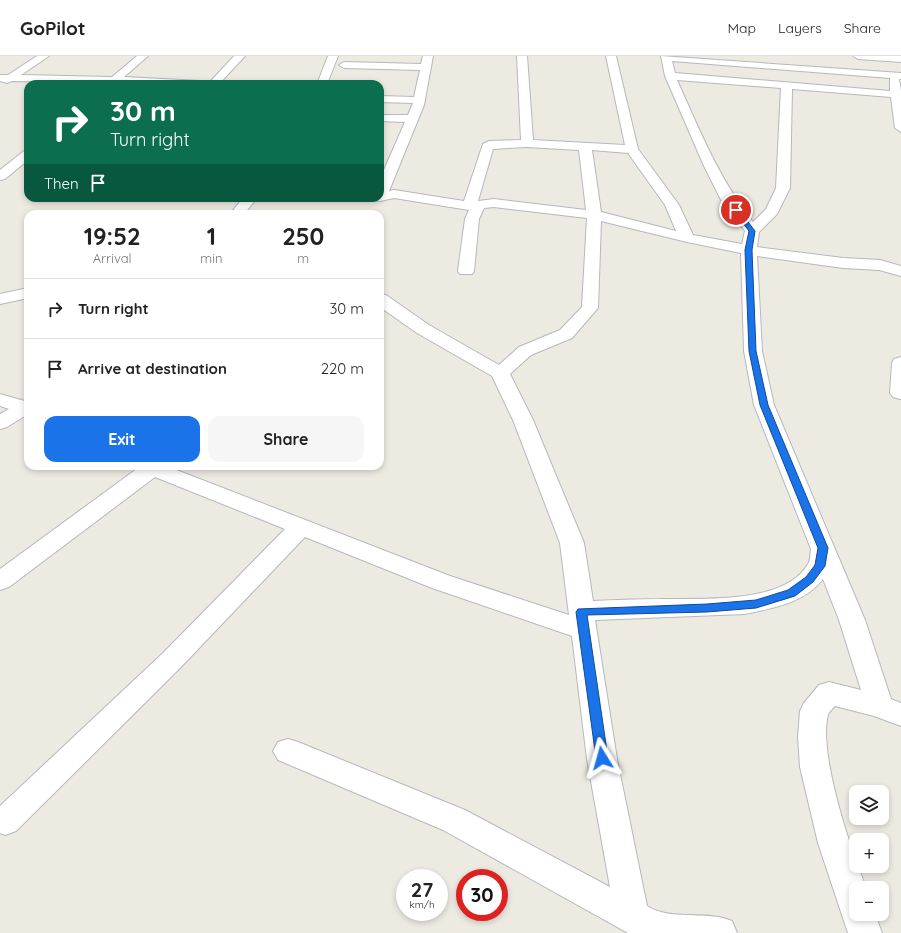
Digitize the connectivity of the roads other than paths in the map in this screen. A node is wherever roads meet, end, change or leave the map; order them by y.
1 (44, 56) edge
2 (143, 56) edge
3 (240, 56) edge
4 (333, 56) edge
5 (522, 56) edge
6 (611, 56) edge
7 (858, 56) edge
8 (901, 59) edge
9 (427, 62) edge
10 (668, 64) edge
11 (344, 65) dead end
12 (898, 76) edge
13 (5, 78) edge
14 (59, 80) edge
15 (115, 80) edge
16 (217, 80) edge
17 (324, 80) edge
18 (0, 85) edge
19 (787, 85) junction
20 (898, 94) edge
21 (384, 99) edge
22 (418, 100) junction
23 (384, 118) edge
24 (412, 119) junction
25 (901, 128) edge
26 (527, 143) junction
27 (585, 147) junction
28 (632, 149) junction
29 (24, 157) edge
30 (0, 176) edge
31 (384, 188) edge
32 (384, 198) edge
33 (247, 202) edge
34 (475, 206) junction
35 (240, 210) edge
36 (594, 215) junction
37 (752, 231) junction
38 (687, 238) junction
39 (749, 250) junction
40 (466, 271) dead end
41 (901, 271) edge
42 (24, 294) edge
43 (0, 299) edge
44 (384, 302) edge
45 (901, 363) edge
46 (500, 373) junction
47 (900, 393) edge
48 (0, 400) edge
49 (24, 407) edge
50 (24, 410) edge
51 (0, 423) edge
52 (145, 470) edge
53 (157, 470) edge
54 (301, 527) junction
55 (823, 548) junction
56 (0, 581) edge
57 (583, 621) junction
58 (890, 710) edge
59 (288, 751) dead end
60 (5, 821) dead end
61 (849, 887) edge
62 (861, 921) edge
63 (645, 926) edge
64 (720, 933) edge
65 (865, 933) edge

1 - 13 street
2 - 15 street
3 - 16 street
4 - 17 street
5 - 26 street
6 - 28 street
7 - 8 street
9 - 11 street
9 - 22 street
10 - 12 street
10 - 19 street
10 - 37 street
12 - 20 street
13 - 14 street
13 - 18 street
19 - 20 street
19 - 37 street
20 - 25 street
21 - 22 street
22 - 24 street
23 - 24 street
24 - 31 street
26 - 27 street
26 - 34 street
27 - 28 street
27 - 36 street
28 - 38 street
29 - 30 street
32 - 34 street
33 - 35 street
34 - 36 street
34 - 40 street
36 - 38 street
36 - 46 street
37 - 39 street
38 - 39 street
39 - 41 street
39 - 55 street
42 - 43 street
44 - 46 street
45 - 47 street
46 - 57 street
48 - 49 street
50 - 51 street
52 - 56 street
53 - 54 street
54 - 57 street
54 - 60 street
55 - 57 street
55 - 58 street
57 - 63 street
58 - 61 street
59 - 63 street
62 - 65 street
63 - 64 street

